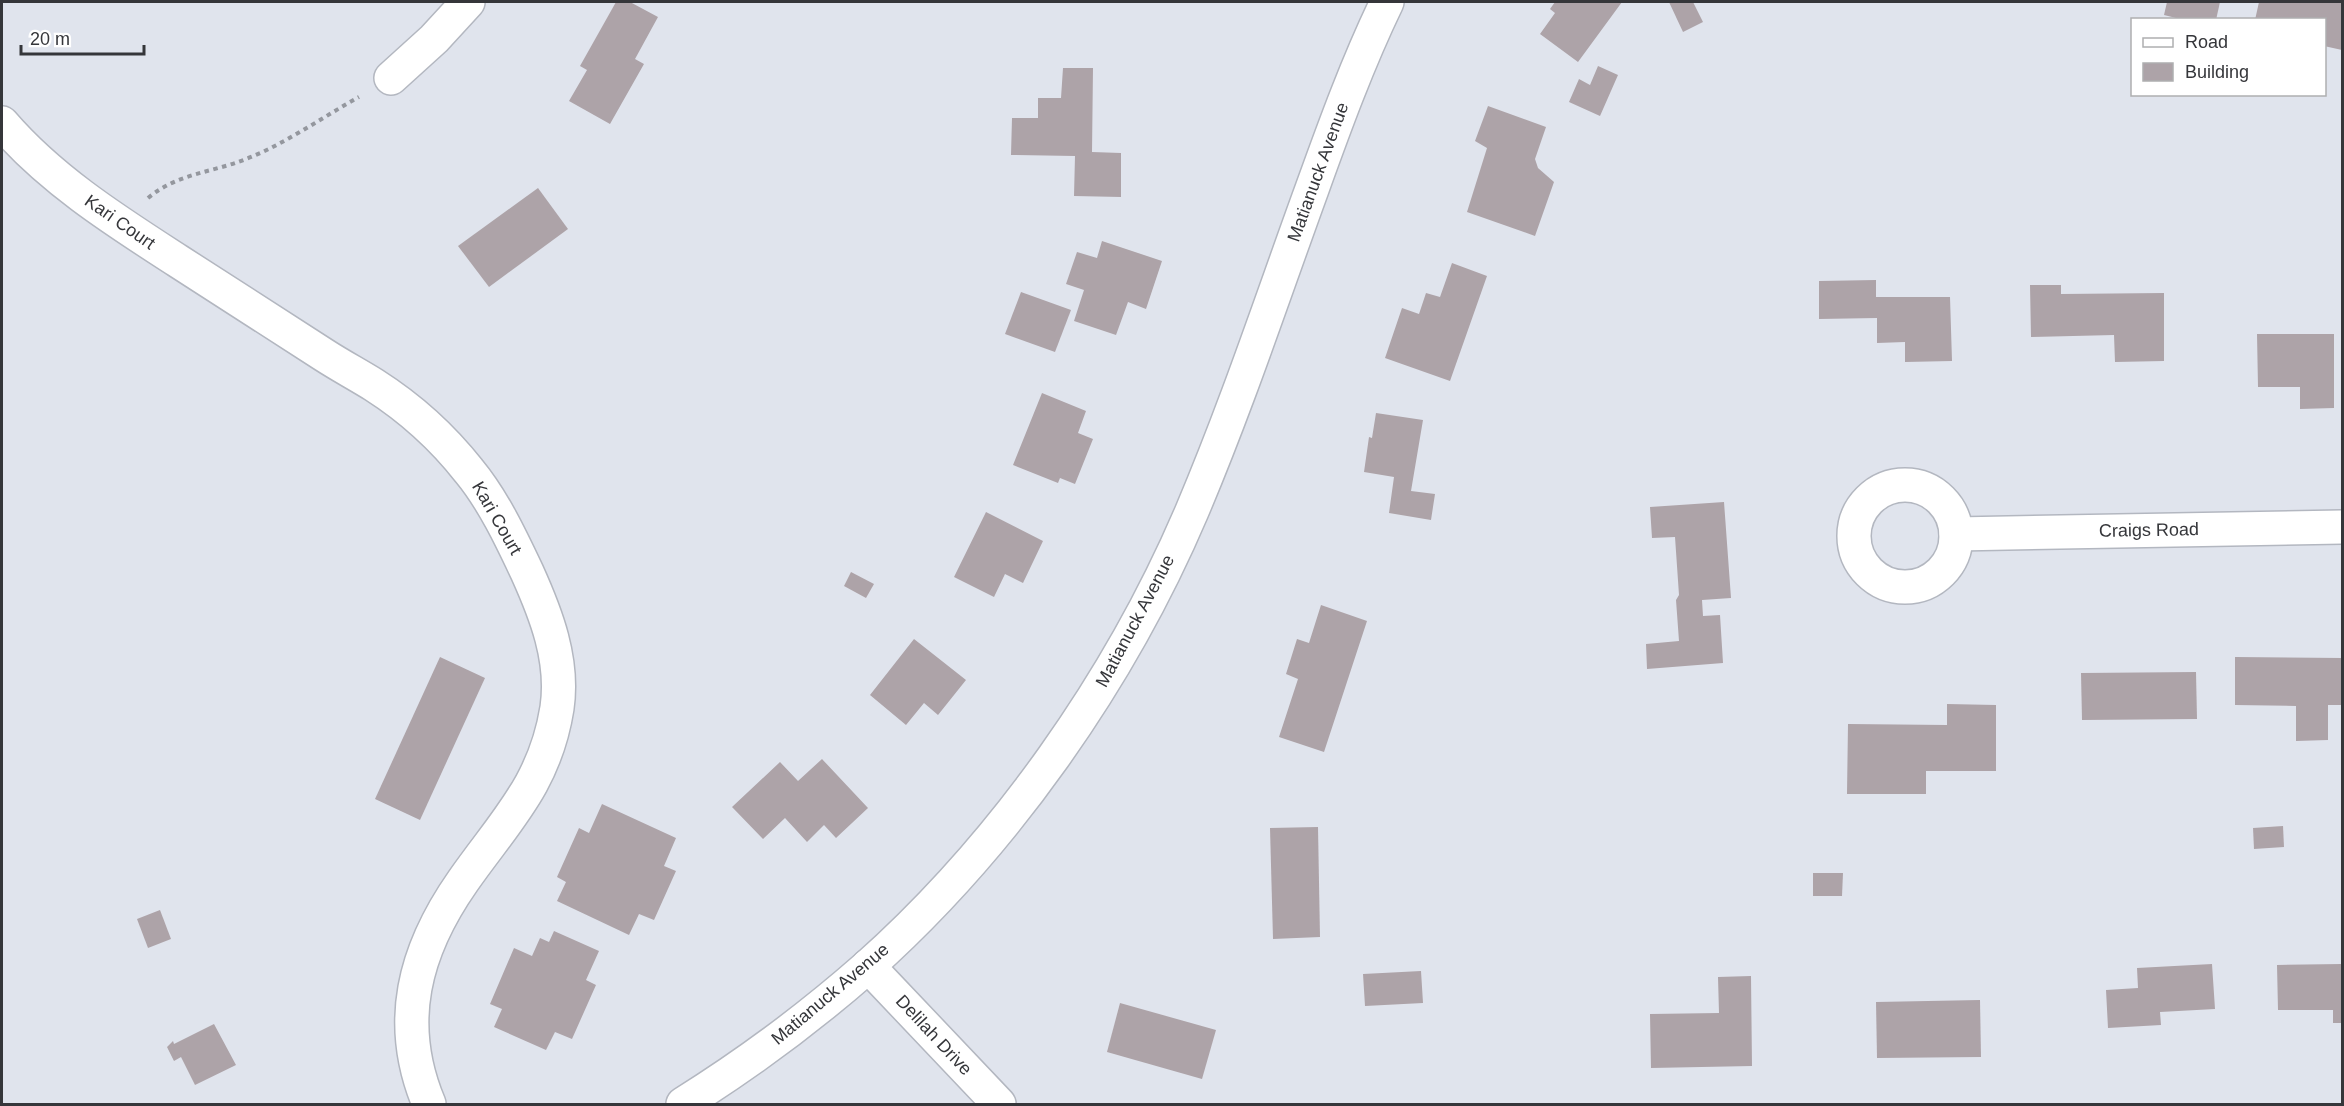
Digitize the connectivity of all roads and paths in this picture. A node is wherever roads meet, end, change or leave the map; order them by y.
1 (468, 2) edge
2 (1387, 2) edge
3 (391, 78) joint
4 (2, 123) edge
5 (123, 225) junction
6 (2343, 527) edge
7 (1956, 534) dead end
8 (868, 966) junction
9 (429, 1104) edge
10 (683, 1104) edge
11 (999, 1104) edge

1 - 3 street
2 - 8 street, Matianuck Avenue
3 - 5 path
4 - 5 street, Kari Court
5 - 9 street, Kari Court
6 - 7 street, Craigs Road
8 - 10 street, Matianuck Avenue
8 - 11 street, Delilah Drive

